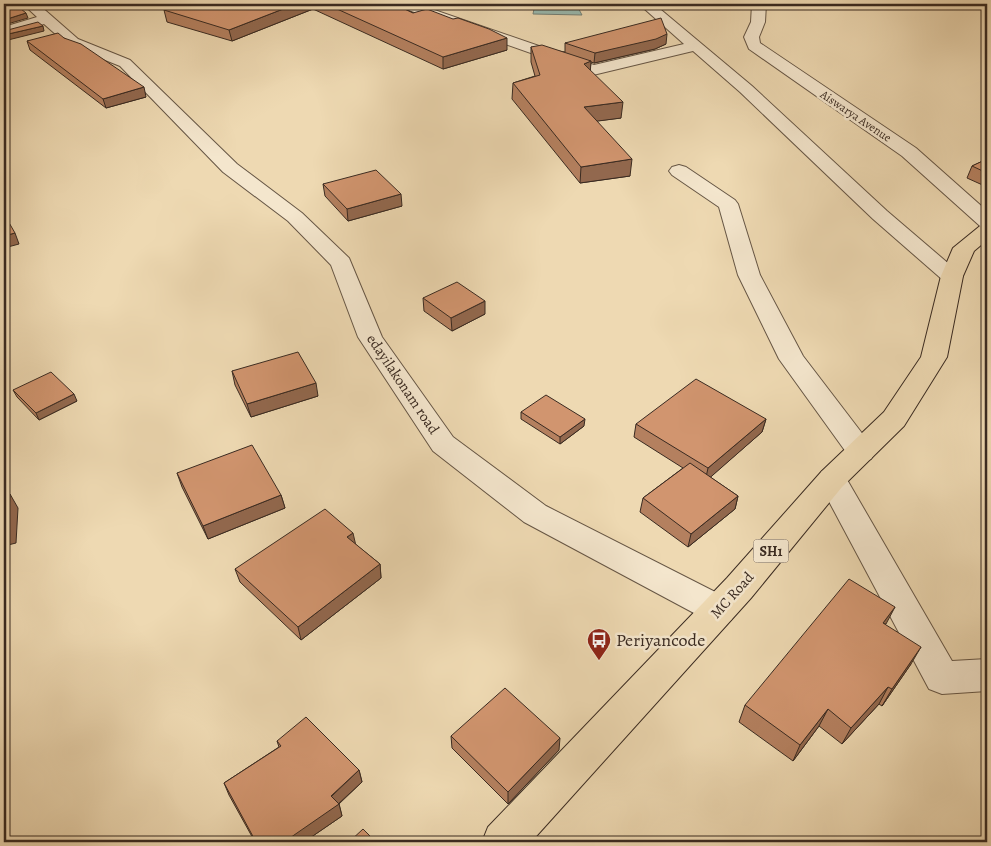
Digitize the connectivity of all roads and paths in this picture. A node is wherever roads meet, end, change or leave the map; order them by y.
1 (405, 4) edge
2 (646, 4) edge
3 (759, 4) edge
4 (40, 9) edge
5 (4, 30) edge
6 (696, 46) junction
7 (679, 170) dead end
8 (987, 222) edge
9 (987, 230) edge
10 (952, 276) junction
11 (861, 452) junction
12 (832, 479) junction
13 (719, 610) junction
14 (987, 675) edge
15 (503, 842) edge

1 - 6 street
2 - 6 street
3 - 8 street, Aiswarya Avenue
4 - 5 street
4 - 13 street, edayilakonam road
6 - 10 street
7 - 11 street
9 - 10 main road, MC Road / SH1
10 - 11 main road, MC Road / SH1
11 - 12 main road, MC Road / SH1
12 - 13 main road, MC Road / SH1
12 - 14 street
13 - 15 main road, MC Road / SH1

